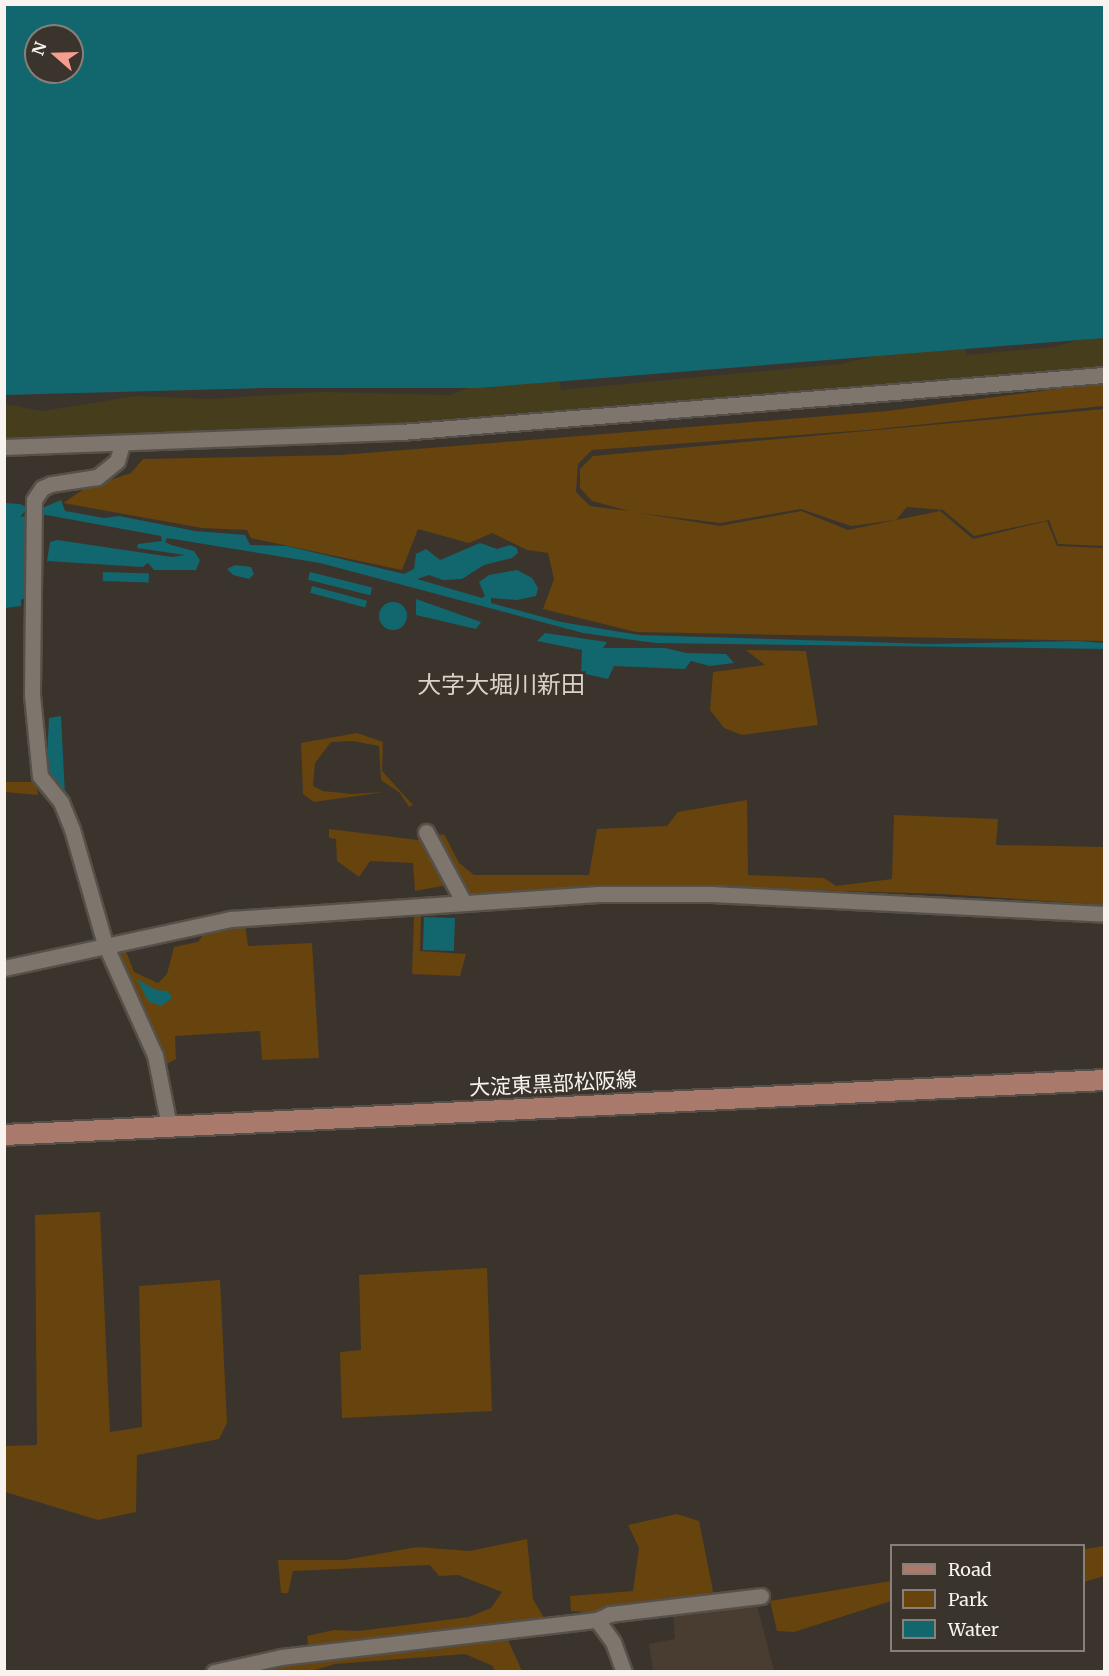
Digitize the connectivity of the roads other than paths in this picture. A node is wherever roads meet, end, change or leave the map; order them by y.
1 (1104, 375) edge
2 (122, 444) junction
3 (4, 447) edge
4 (426, 832) dead end
5 (462, 901) junction
6 (1104, 914) edge
7 (105, 944) junction
8 (4, 968) edge
9 (1104, 1080) edge
10 (169, 1126) junction
11 (4, 1134) edge
12 (761, 1596) dead end
13 (597, 1620) junction
14 (214, 1671) edge
15 (624, 1671) edge

1 - 2 street
2 - 3 street
2 - 7 street
4 - 5 street
5 - 6 street
5 - 7 street
7 - 8 street
7 - 10 street
9 - 10 main road, 大淀東黒部松阪線
10 - 11 main road, 大淀東黒部松阪線
12 - 13 street
13 - 14 street
13 - 15 street

